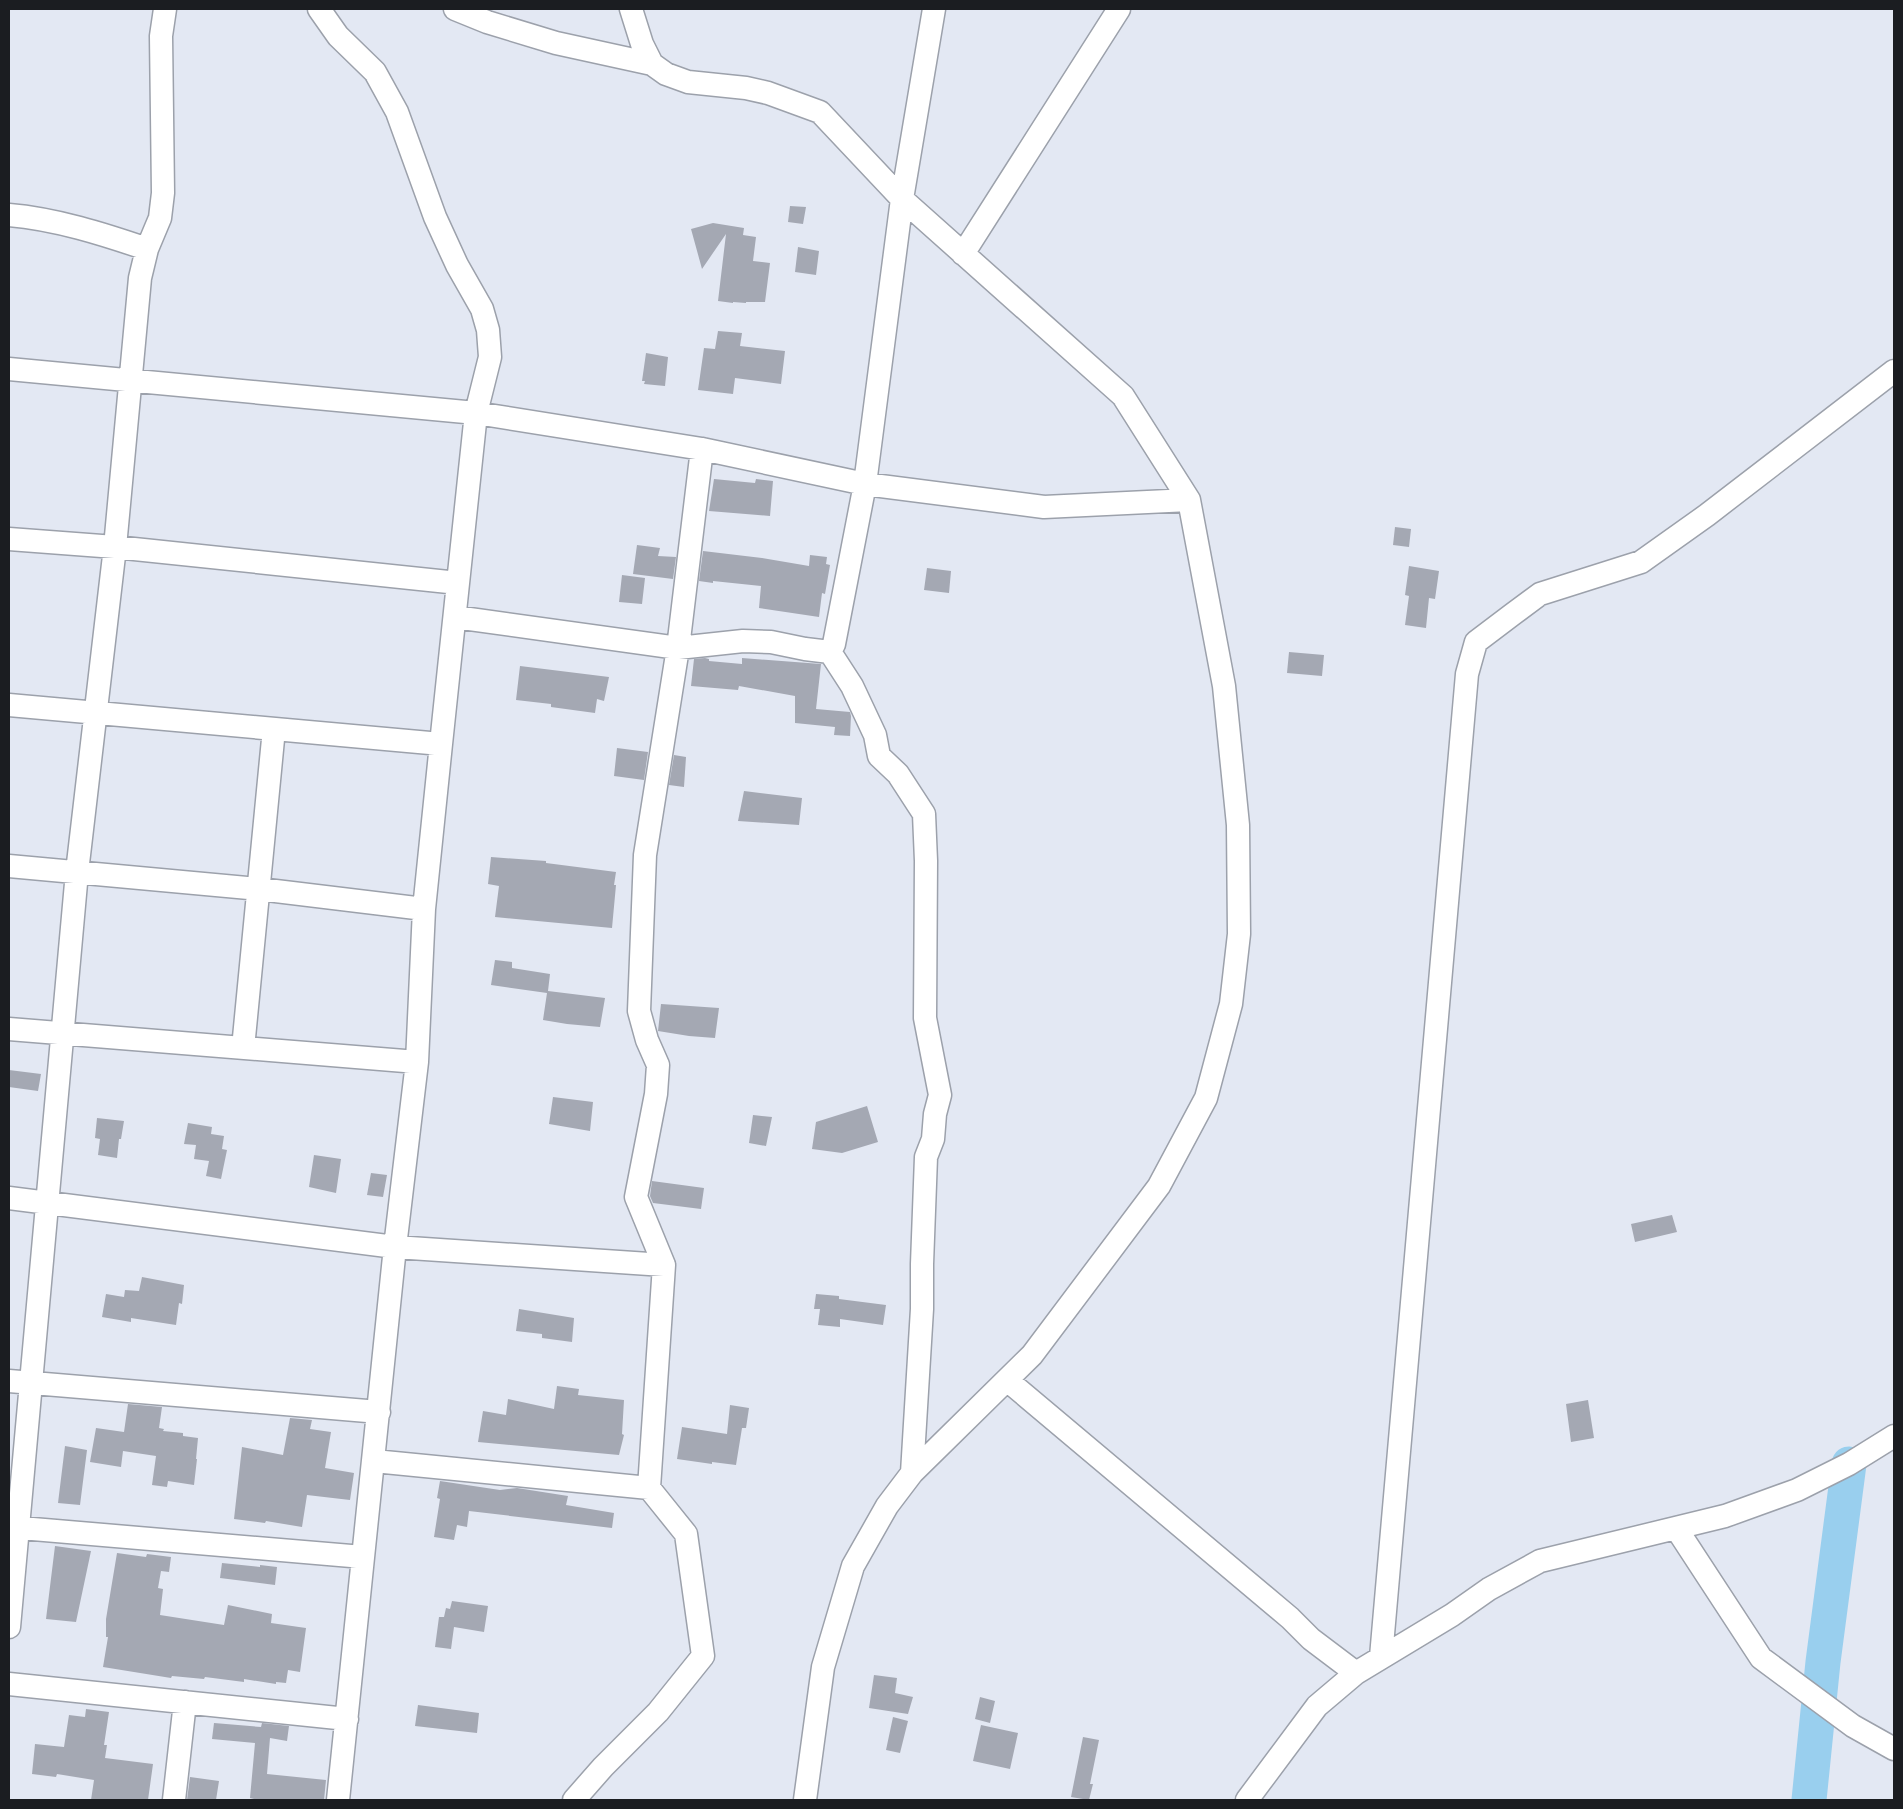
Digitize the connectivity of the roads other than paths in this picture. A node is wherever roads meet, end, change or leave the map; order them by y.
1 (165, 9) edge
2 (319, 9) edge
3 (455, 9) edge
4 (631, 9) edge
5 (934, 9) edge
6 (1120, 9) edge
7 (652, 64) junction
8 (902, 200) junction
9 (13, 212) edge
10 (147, 249) junction
11 (963, 254) junction
12 (9, 369) edge
13 (1894, 370) edge
14 (130, 380) junction
15 (476, 413) junction
16 (702, 449) junction
17 (865, 484) junction
18 (1189, 500) junction
19 (9, 539) edge
20 (115, 547) junction
21 (458, 584) junction
22 (455, 617) junction
23 (678, 648) junction
24 (830, 652) junction
25 (9, 705) edge
26 (95, 712) junction
27 (274, 729) junction
28 (441, 744) junction
29 (9, 866) edge
30 (76, 872) junction
31 (259, 889) junction
32 (424, 909) junction
33 (9, 1029) edge
34 (62, 1034) junction
35 (243, 1048) junction
36 (417, 1062) junction
37 (9, 1198) edge
38 (47, 1202) junction
39 (395, 1246) junction
40 (664, 1265) junction
41 (1006, 1380) junction
42 (9, 1381) edge
43 (31, 1383) junction
44 (379, 1412) junction
45 (1894, 1436) edge
46 (374, 1461) junction
47 (912, 1473) junction
48 (649, 1488) junction
49 (14, 1528) edge
50 (1676, 1528) junction
51 (363, 1557) junction
52 (9, 1627) edge
53 (1382, 1657) junction
54 (1356, 1673) junction
55 (9, 1684) edge
56 (185, 1702) junction
57 (347, 1719) junction
58 (1894, 1749) edge
59 (174, 1800) edge
60 (338, 1800) edge
61 (574, 1800) edge
62 (805, 1800) edge
63 (1247, 1800) edge

1 - 10 street
2 - 15 street
3 - 7 street
4 - 7 street
5 - 8 street
6 - 11 street
7 - 8 street
8 - 11 street
8 - 17 street
9 - 10 street
10 - 14 street
11 - 18 street
12 - 14 street
13 - 53 street
14 - 15 street
14 - 20 street
15 - 16 street
15 - 21 street
16 - 17 street
16 - 23 street
17 - 18 street
17 - 24 street
18 - 41 street
19 - 20 street
20 - 21 street
20 - 26 street
21 - 22 street
22 - 23 street
22 - 28 street
23 - 24 street
23 - 40 street
24 - 47 street
25 - 26 street
26 - 27 street
26 - 30 street
27 - 28 street
27 - 31 street
28 - 32 street
29 - 30 street
30 - 31 street
30 - 34 street
31 - 32 street
31 - 35 street
32 - 36 street
33 - 34 street
34 - 35 street
34 - 38 street
35 - 36 street
36 - 39 street
37 - 38 street
38 - 39 street
38 - 43 street
39 - 40 street
39 - 44 street
40 - 48 street
41 - 47 street
41 - 54 street
42 - 43 street
43 - 44 street
43 - 49 street
44 - 46 street
45 - 50 street
46 - 48 street
46 - 51 street
47 - 62 street
48 - 61 street
49 - 51 street
49 - 52 street
50 - 53 street
50 - 58 street
51 - 57 street
53 - 54 street
54 - 63 street
55 - 56 street
56 - 57 street
56 - 59 street
57 - 60 street

